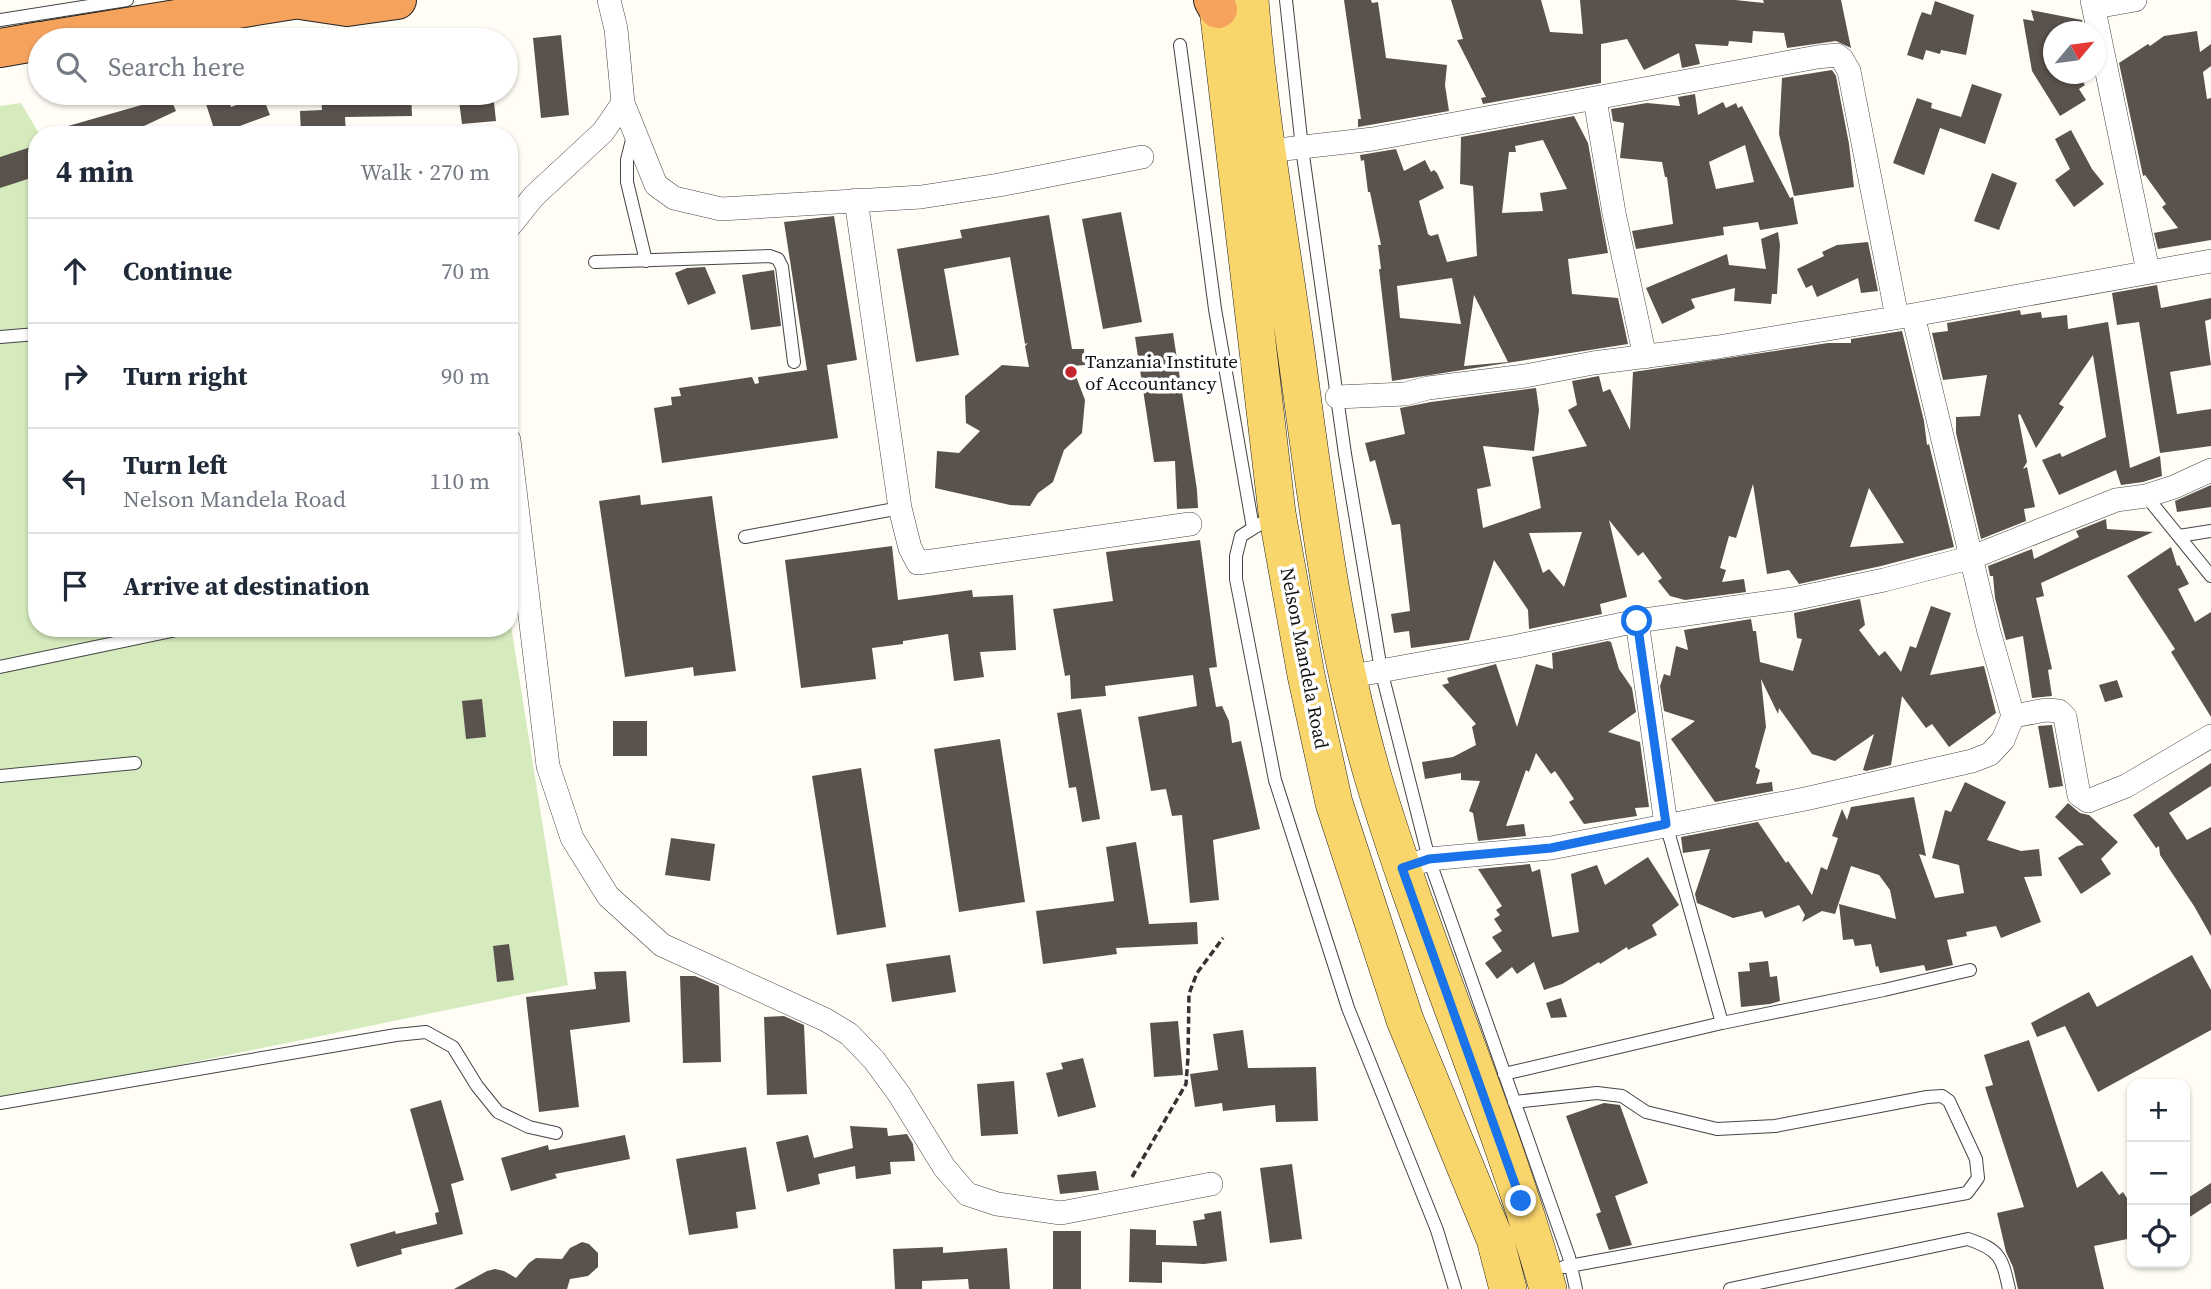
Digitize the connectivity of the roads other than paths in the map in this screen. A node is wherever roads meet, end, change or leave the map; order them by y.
1 (127, 0) edge
2 (293, 0) edge
3 (300, 0) edge
4 (397, 0) edge
5 (609, 0) edge
6 (1286, 0) edge
7 (2136, 0) edge
8 (1225, 2) edge
9 (2093, 4) edge
10 (0, 19) edge
11 (121, 28) edge
12 (28, 43) edge
13 (1180, 45) dead end
14 (0, 48) edge
15 (1595, 99) junction
16 (623, 103) junction
17 (634, 132) junction
18 (1285, 150) junction
19 (1142, 158) dead end
20 (856, 200) junction
21 (518, 216) edge
22 (646, 261) junction
23 (2211, 261) edge
24 (595, 262) dead end
25 (2148, 271) junction
26 (1905, 316) junction
27 (28, 335) edge
28 (0, 337) edge
29 (1646, 357) junction
30 (794, 362) dead end
31 (1336, 397) junction
32 (2211, 470) edge
33 (2146, 496) junction
34 (900, 508) junction
35 (518, 515) edge
36 (1265, 521) junction
37 (1190, 524) dead end
38 (2211, 531) edge
39 (2179, 536) junction
40 (745, 537) dead end
41 (1973, 557) junction
42 (2211, 576) edge
43 (1637, 621) junction
44 (143, 637) edge
45 (0, 667) edge
46 (1364, 674) junction
47 (2013, 716) junction
48 (2211, 736) edge
49 (135, 763) dead end
50 (0, 776) edge
51 (1666, 824) junction
52 (1415, 864) junction
53 (1970, 970) dead end
54 (1722, 1023) junction
55 (1504, 1074) junction
56 (1514, 1102) junction
57 (0, 1103) edge
58 (556, 1133) dead end
59 (1211, 1184) dead end
60 (1554, 1275) edge
61 (1455, 1289) edge
62 (1508, 1289) edge
63 (1576, 1289) edge
64 (1730, 1289) edge
65 (2009, 1289) edge

1 - 10 lane
2 - 11 highway
3 - 4 highway
5 - 16 street
6 - 18 lane
7 - 9 street
8 - 18 main road, Nelson Mandela Road
8 - 36 main road, Nelson Mandela Road
9 - 25 street
12 - 14 highway
13 - 36 lane
15 - 18 street
15 - 26 street
15 - 29 street
16 - 17 street
16 - 21 street
17 - 20 street
17 - 22 lane
18 - 31 lane
18 - 46 main road, Nelson Mandela Road
19 - 20 street
20 - 34 street
22 - 24 lane
22 - 30 lane
23 - 25 street
25 - 26 street
26 - 29 street
26 - 41 street
27 - 28 lane
29 - 31 street
31 - 46 lane
32 - 33 street
33 - 39 lane
33 - 41 street
34 - 37 street
34 - 40 lane
35 - 59 street
36 - 61 lane
36 - 62 main road, Nelson Mandela Road
38 - 39 lane
39 - 42 lane
41 - 43 street
41 - 47 street
43 - 46 street
43 - 51 street
44 - 45 lane
46 - 52 main road, Nelson Mandela Road
47 - 48 street
47 - 51 street
49 - 50 lane
51 - 52 street
51 - 54 lane
52 - 55 lane
52 - 60 main road, Nelson Mandela Road
53 - 54 lane
54 - 55 lane
55 - 56 lane
56 - 60 lane
56 - 60 lane
57 - 58 lane
60 - 63 lane
64 - 65 lane

